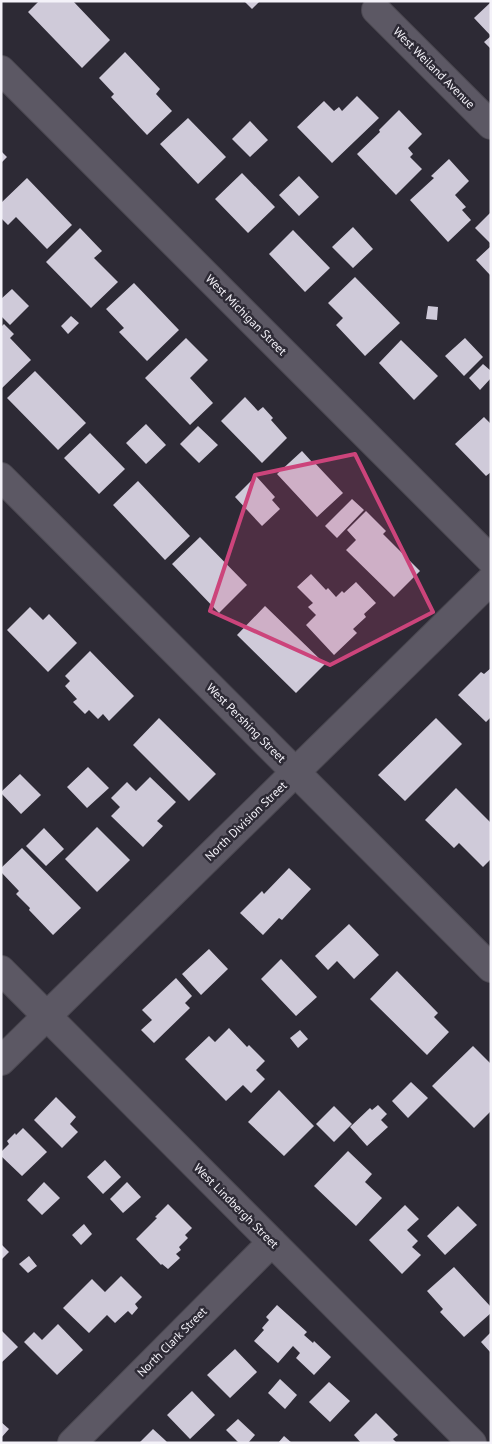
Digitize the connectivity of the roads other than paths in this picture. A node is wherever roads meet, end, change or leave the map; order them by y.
1 (376, 10) dead end
2 (1, 70) edge
3 (491, 125) edge
4 (1, 478) edge
5 (491, 560) edge
6 (491, 580) edge
7 (295, 773) junction
8 (491, 968) edge
9 (1, 970) edge
10 (47, 1016) junction
11 (1, 1061) edge
12 (272, 1242) junction
13 (469, 1442) edge
14 (72, 1443) edge

1 - 3 street, West Weiland Avenue
2 - 5 street, West Michigan Street
4 - 7 street, West Pershing Street
6 - 7 street, North Division Street
7 - 8 street, West Pershing Street
7 - 10 street, North Division Street
9 - 10 street, West Lindbergh Street
10 - 11 street, North Division Street
10 - 12 street, West Lindbergh Street
12 - 13 street, West Lindbergh Street
12 - 14 street, North Clark Street

